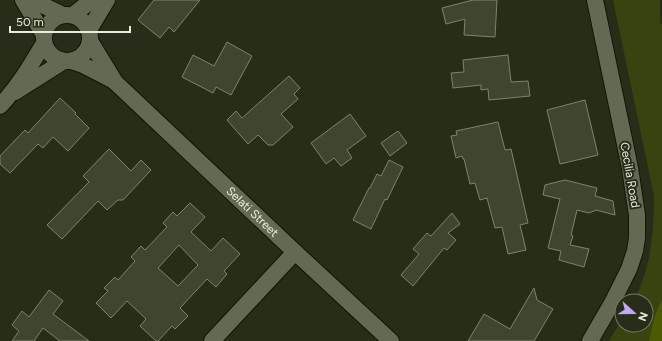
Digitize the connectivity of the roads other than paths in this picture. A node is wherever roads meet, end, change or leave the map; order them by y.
1 (23, 0) edge
2 (32, 0) edge
3 (92, 0) edge
4 (108, 0) edge
5 (595, 0) edge
6 (68, 15) junction
7 (90, 35) junction
8 (44, 39) junction
9 (68, 61) junction
10 (115, 82) junction
11 (5, 101) edge
12 (295, 252) junction
13 (212, 341) edge
14 (391, 341) edge
15 (590, 341) edge

1 - 8 street
2 - 6 street
3 - 6 street
4 - 7 street
5 - 15 street, Cecilia Road
6 - 7 street
6 - 8 street
7 - 9 street
7 - 10 street, Selati Street
8 - 9 street
8 - 11 street
9 - 10 street, Selati Street
9 - 11 street
10 - 12 street, Selati Street
12 - 13 street
12 - 14 street, Selati Street

